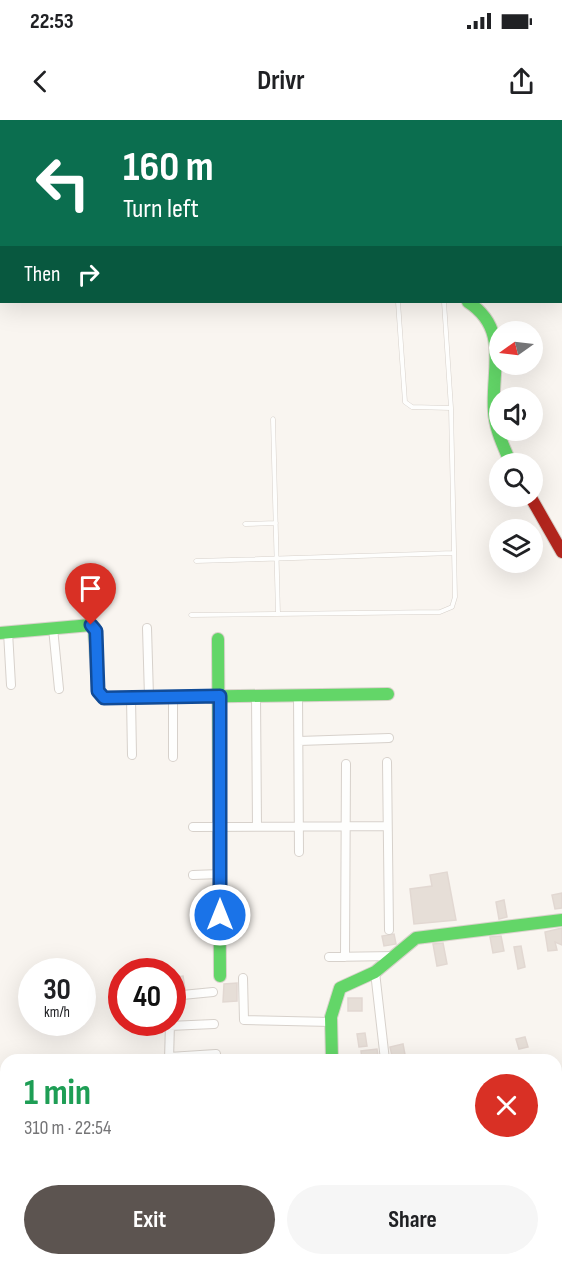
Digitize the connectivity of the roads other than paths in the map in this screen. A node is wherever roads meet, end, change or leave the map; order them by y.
1 (398, 303) edge
2 (444, 303) edge
3 (471, 303) edge
4 (451, 408) junction
5 (273, 419) dead end
6 (507, 453) edge
7 (536, 507) edge
8 (276, 523) junction
9 (244, 524) dead end
10 (562, 552) edge
11 (454, 553) junction
12 (277, 559) junction
13 (196, 561) dead end
14 (278, 614) junction
15 (191, 615) dead end
16 (52, 628) junction
17 (147, 628) dead end
18 (4, 632) edge
19 (218, 639) dead end
20 (11, 685) dead end
21 (59, 688) dead end
22 (388, 694) dead end
23 (298, 695) junction
24 (220, 696) junction
25 (256, 696) junction
26 (149, 697) junction
27 (173, 697) junction
28 (131, 698) junction
29 (389, 738) dead end
30 (298, 741) junction
31 (132, 755) dead end
32 (173, 757) dead end
33 (387, 762) dead end
34 (346, 764) dead end
35 (220, 826) junction
36 (257, 826) junction
37 (299, 826) junction
38 (345, 826) junction
39 (387, 826) junction
40 (193, 827) dead end
41 (299, 852) dead end
42 (193, 874) dead end
43 (220, 874) junction
44 (562, 920) edge
45 (389, 930) dead end
46 (396, 956) junction
47 (329, 957) dead end
48 (345, 957) junction
49 (375, 972) junction
50 (220, 976) dead end
51 (243, 978) dead end
52 (213, 992) dead end
53 (186, 995) edge
54 (331, 1022) junction
55 (214, 1024) dead end
56 (186, 1025) edge
57 (170, 1036) edge
58 (169, 1054) edge
59 (332, 1054) edge
60 (384, 1054) edge

1 - 4 lane
2 - 4 lane
3 - 6 street
4 - 11 lane
5 - 8 lane
7 - 10 street
8 - 9 lane
8 - 12 lane
11 - 12 lane
11 - 14 lane
12 - 13 lane
12 - 14 lane
14 - 15 lane
16 - 18 street
16 - 21 street
16 - 28 street
17 - 26 street
18 - 20 street
19 - 24 street
22 - 23 street
23 - 25 street
23 - 30 street
24 - 25 street
24 - 27 street
24 - 35 street
25 - 36 street
26 - 27 street
26 - 28 street
27 - 32 street
28 - 31 street
29 - 30 street
30 - 37 street
33 - 39 street
34 - 38 street
35 - 36 street
35 - 40 street
35 - 43 street
36 - 37 street
37 - 38 street
37 - 41 street
38 - 39 street
38 - 48 street
39 - 45 street
42 - 43 street
43 - 50 street
44 - 46 street
46 - 48 street
46 - 49 street
47 - 48 street
49 - 54 street
49 - 60 street
51 - 54 street
52 - 53 street
54 - 59 street
55 - 56 street
57 - 58 street

